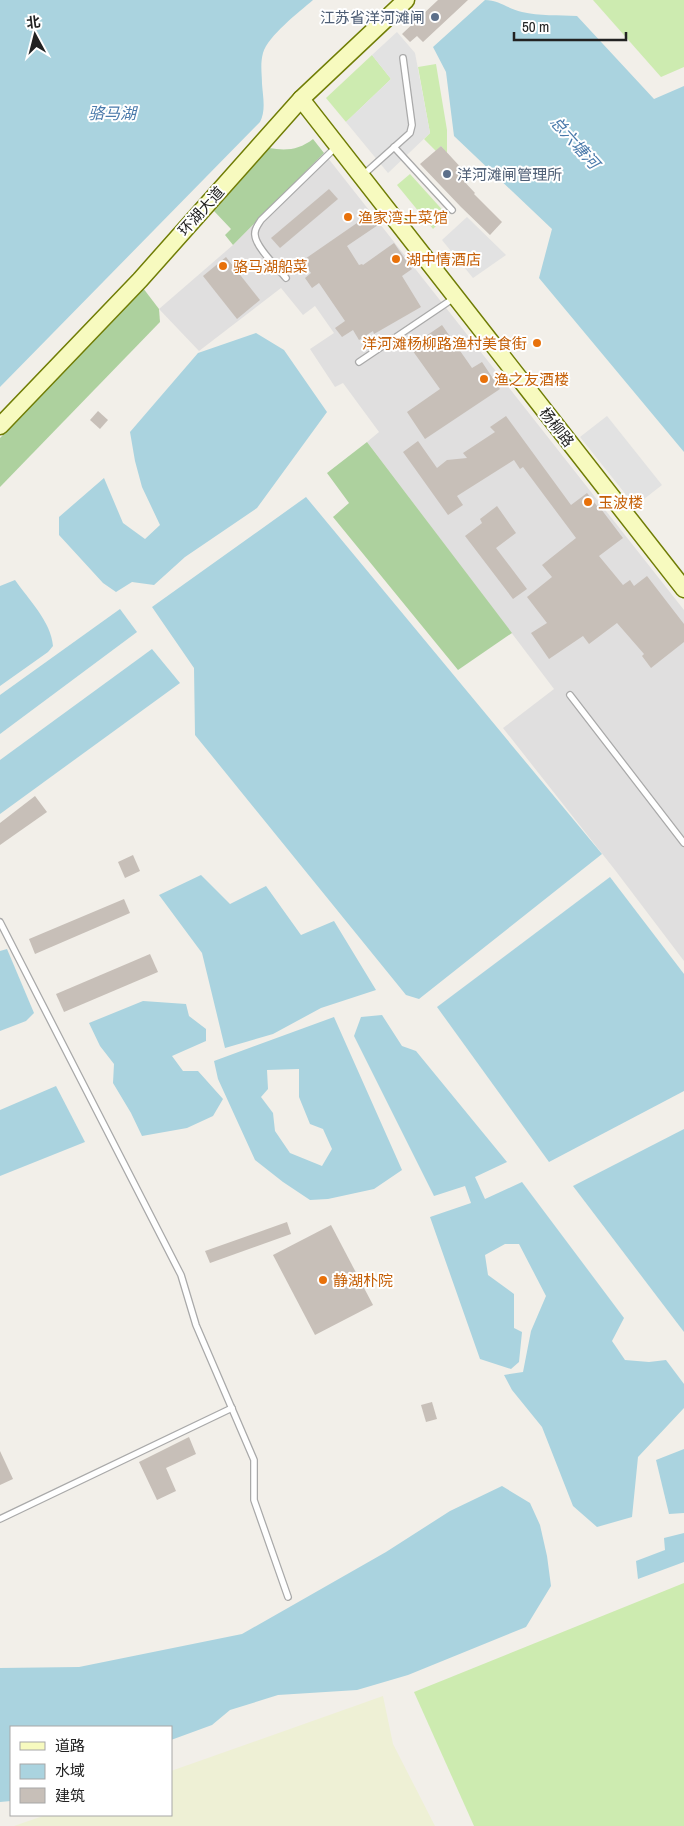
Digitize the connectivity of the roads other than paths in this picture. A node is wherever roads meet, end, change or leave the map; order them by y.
1 (406, 0) edge
2 (403, 58) dead end
3 (301, 99) junction
4 (337, 145) junction
5 (394, 147) junction
6 (361, 176) junction
7 (452, 210) dead end
8 (286, 278) dead end
9 (456, 297) junction
10 (359, 362) dead end
11 (0, 426) edge
12 (684, 589) edge
13 (570, 695) dead end
14 (684, 843) edge
15 (0, 922) edge
16 (232, 1408) junction
17 (0, 1519) edge
18 (288, 1597) dead end

1 - 3 street, 环湖大道
2 - 5 lane
3 - 4 street, 杨柳路
3 - 11 street, 环湖大道
4 - 6 street, 杨柳路
4 - 8 lane
5 - 6 lane
5 - 7 lane
6 - 9 street, 杨柳路
9 - 10 lane
9 - 12 street, 杨柳路
13 - 14 lane
15 - 16 lane
16 - 17 lane
16 - 18 lane

